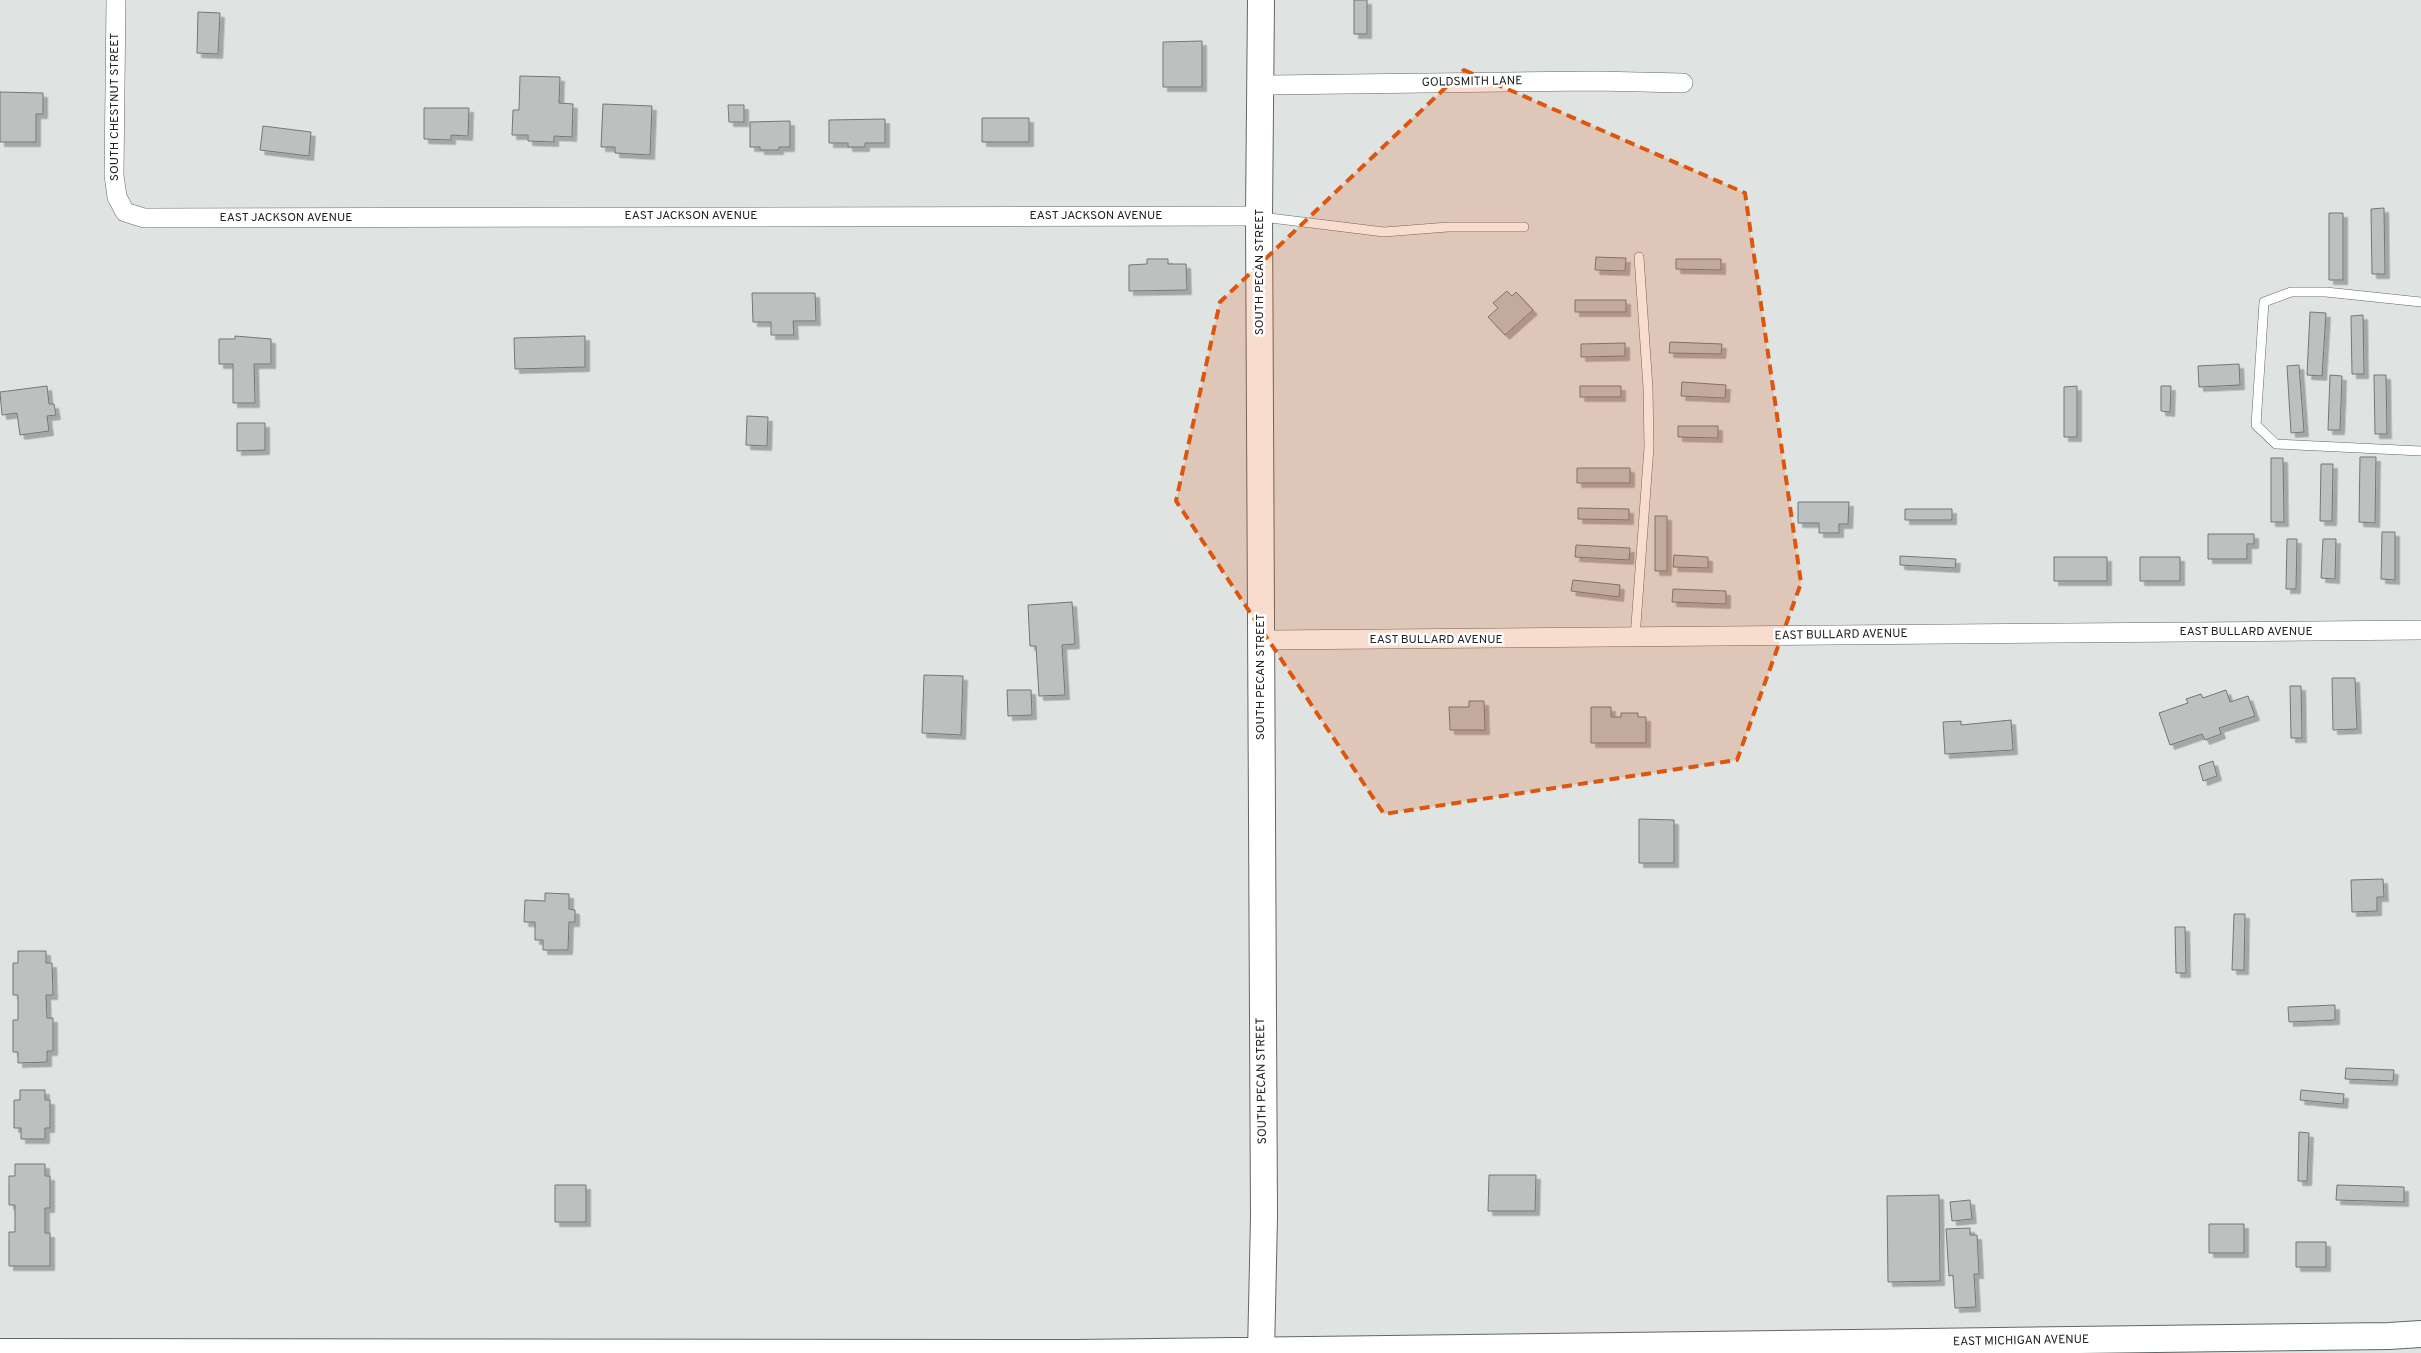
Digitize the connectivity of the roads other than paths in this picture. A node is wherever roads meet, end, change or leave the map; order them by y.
1 (116, 0) edge
2 (1261, 0) edge
3 (1683, 83) dead end
4 (1261, 85) junction
5 (125, 212) joint
6 (1259, 216) junction
7 (1524, 227) dead end
8 (1639, 257) dead end
9 (2421, 302) edge
10 (2421, 451) edge
11 (2421, 630) edge
12 (1635, 638) junction
13 (1260, 640) junction
14 (2421, 1334) edge
15 (1511, 1351) edge
16 (0, 1352) edge
17 (695, 1352) edge
18 (1261, 1352) edge

1 - 5 street, SOUTH CHESTNUT STREET
2 - 4 street, SOUTH PECAN STREET
3 - 4 street, GOLDSMITH LANE
4 - 6 street, SOUTH PECAN STREET
5 - 6 street, EAST JACKSON AVENUE
6 - 7 lane
6 - 13 street, SOUTH PECAN STREET
8 - 12 lane
9 - 10 lane
11 - 12 street, EAST BULLARD AVENUE
12 - 13 street, EAST BULLARD AVENUE
13 - 18 street, SOUTH PECAN STREET
14 - 15 street, EAST MICHIGAN AVENUE
15 - 18 street, EAST MICHIGAN AVENUE
16 - 17 street, EAST MICHIGAN AVENUE
17 - 18 street, EAST MICHIGAN AVENUE

